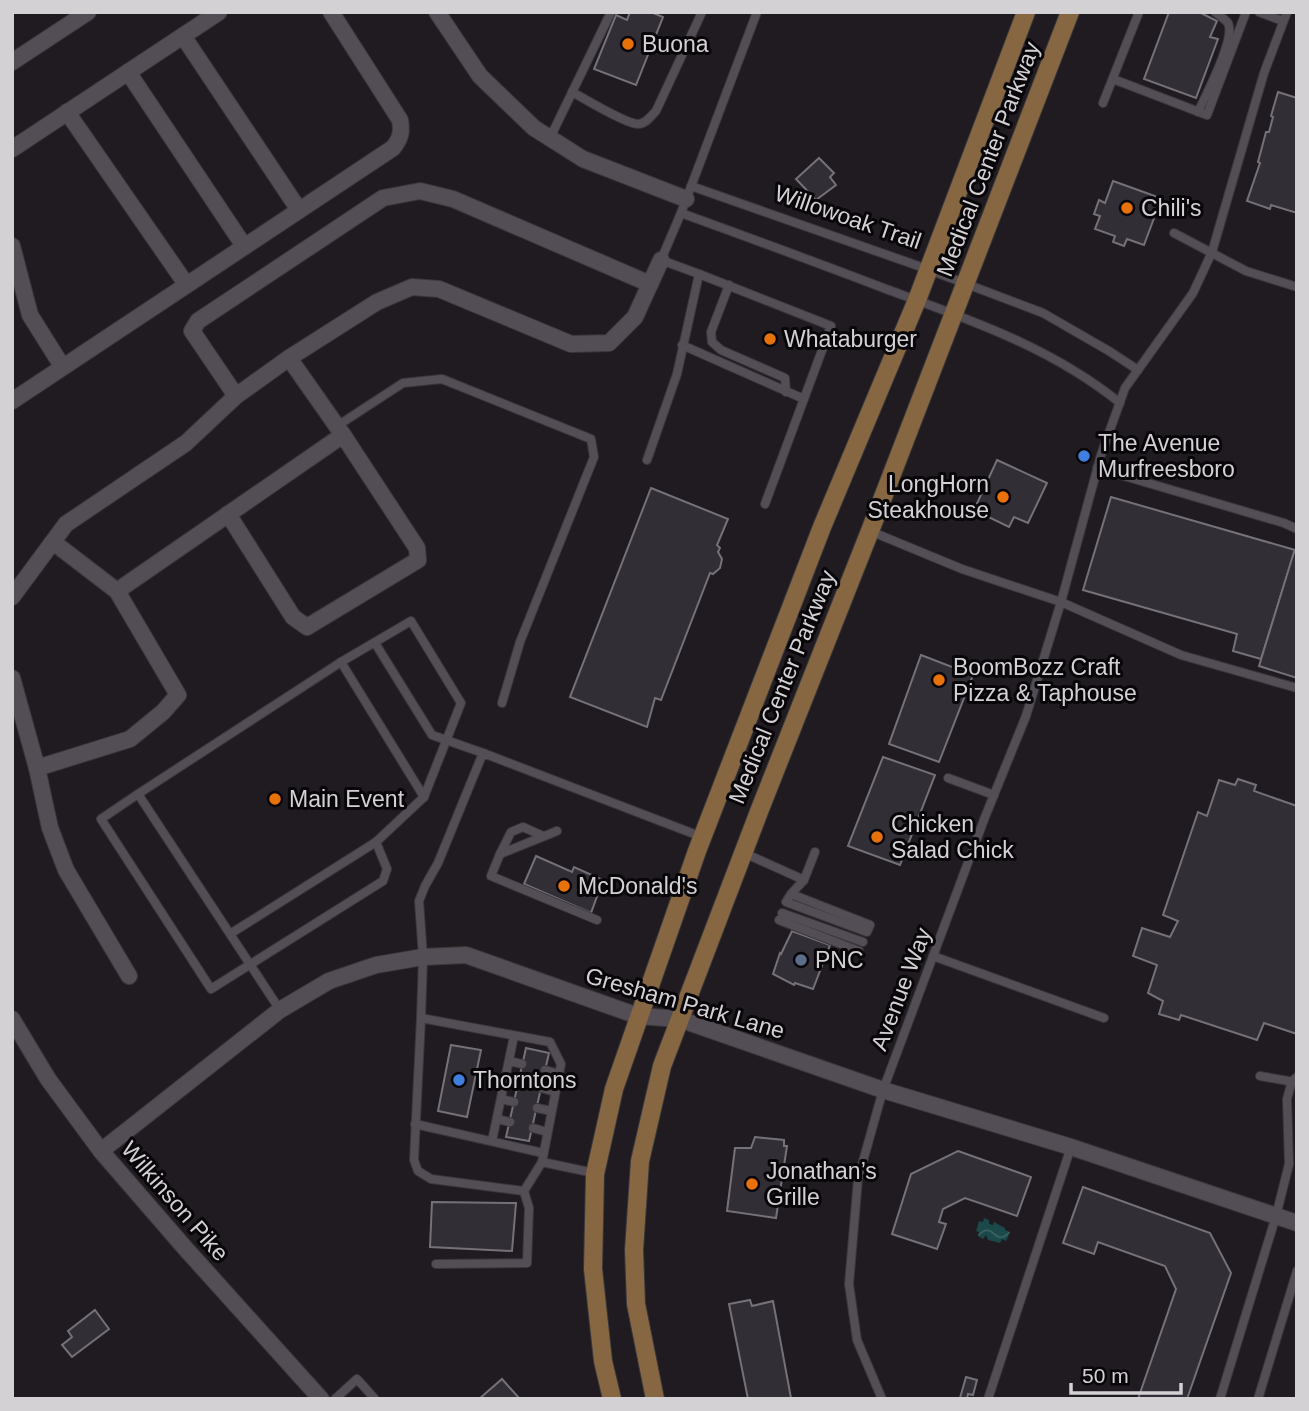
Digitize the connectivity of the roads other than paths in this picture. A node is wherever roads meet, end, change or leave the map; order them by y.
1 (88, 12) edge
2 (219, 12) edge
3 (331, 12) edge
4 (437, 12) edge
5 (611, 12) edge
6 (702, 12) edge
7 (757, 12) edge
8 (1026, 12) edge
9 (1070, 12) edge
10 (1139, 12) edge
11 (1215, 12) edge
12 (1247, 12) edge
13 (1259, 12) edge
14 (1287, 12) edge
15 (1283, 21) junction
16 (183, 36) junction
17 (12, 62) edge
18 (128, 72) junction
19 (1113, 79) junction
20 (572, 92) junction
21 (1103, 103) dead end
22 (67, 112) junction
23 (1198, 112) junction
24 (550, 138) junction
25 (12, 149) edge
26 (686, 199) junction
27 (299, 210) junction
28 (1174, 233) dead end
29 (12, 246) edge
30 (244, 246) junction
31 (1212, 252) junction
32 (661, 260) junction
33 (927, 269) junction
34 (699, 274) junction
35 (186, 284) junction
36 (650, 284) junction
37 (729, 285) junction
38 (966, 285) junction
39 (1297, 287) edge
40 (19, 299) edge
41 (917, 300) junction
42 (954, 315) junction
43 (682, 345) junction
44 (289, 358) junction
45 (62, 366) junction
46 (1138, 370) junction
47 (786, 392) junction
48 (236, 396) junction
49 (804, 399) junction
50 (12, 401) edge
51 (1120, 403) junction
52 (340, 431) junction
53 (647, 460) dead end
54 (1097, 468) junction
55 (765, 504) dead end
56 (228, 514) junction
57 (1297, 529) edge
58 (870, 531) junction
59 (54, 542) junction
60 (117, 591) junction
61 (12, 597) edge
62 (1061, 602) junction
63 (375, 643) junction
64 (341, 662) junction
65 (12, 678) edge
66 (1297, 688) edge
67 (502, 703) dead end
68 (446, 741) junction
69 (483, 753) junction
70 (37, 768) junction
71 (948, 778) dead end
72 (138, 794) junction
73 (994, 794) junction
74 (424, 797) junction
75 (557, 831) dead end
76 (543, 836) junction
77 (702, 837) junction
78 (376, 842) junction
79 (815, 852) dead end
80 (744, 853) junction
81 (500, 854) junction
82 (804, 880) junction
83 (781, 916) dead end
84 (597, 920) dead end
85 (867, 932) dead end
86 (230, 934) junction
87 (861, 947) dead end
88 (933, 956) junction
89 (423, 957) junction
90 (250, 965) junction
91 (129, 976) dead end
92 (280, 1010) junction
93 (638, 1016) junction
94 (421, 1018) junction
95 (1104, 1018) dead end
96 (12, 1019) edge
97 (679, 1019) junction
98 (514, 1036) junction
99 (509, 1061) junction
100 (522, 1064) dead end
101 (545, 1070) dead end
102 (558, 1074) junction
103 (1260, 1076) dead end
104 (505, 1079) junction
105 (1295, 1080) edge
106 (518, 1083) dead end
107 (541, 1088) dead end
108 (883, 1090) junction
109 (555, 1092) junction
110 (501, 1099) junction
111 (514, 1102) dead end
112 (537, 1108) dead end
113 (551, 1111) junction
114 (497, 1119) junction
115 (510, 1122) dead end
116 (415, 1124) junction
117 (533, 1128) dead end
118 (547, 1132) junction
119 (492, 1141) junction
120 (1071, 1147) junction
121 (101, 1151) junction
122 (542, 1158) junction
123 (596, 1174) junction
124 (524, 1191) junction
125 (1276, 1216) junction
126 (1297, 1223) edge
127 (436, 1264) dead end
128 (1297, 1271) edge
129 (321, 1399) edge
130 (335, 1399) edge
131 (375, 1399) edge
132 (612, 1399) edge
133 (655, 1399) edge
134 (882, 1399) edge
135 (988, 1399) edge
136 (1220, 1399) edge
137 (1258, 1399) edge

1 - 17 street
2 - 16 street
3 - 27 street
4 - 24 street, Willowoak Trail
5 - 20 lane
6 - 20 lane
7 - 26 lane
8 - 33 main road, Medical Center Parkway
9 - 38 main road, Medical Center Parkway
10 - 19 lane
11 - 23 lane
12 - 23 lane
13 - 15 lane
14 - 15 lane, Avenue Way
15 - 31 lane, Avenue Way
16 - 18 street
16 - 27 street
18 - 22 street
18 - 30 street
19 - 21 lane
19 - 23 lane
20 - 24 lane
22 - 25 street
22 - 35 street
24 - 26 street, Willowoak Trail
26 - 32 lane
26 - 33 lane, Willowoak Trail
26 - 41 lane
27 - 30 street
28 - 31 lane
29 - 40 street
30 - 35 street
31 - 39 lane
31 - 46 lane, Avenue Way
32 - 34 lane
32 - 36 street
33 - 38 lane, Willowoak Trail
33 - 41 main road, Medical Center Parkway
34 - 37 lane
34 - 43 lane
35 - 45 street
36 - 44 street
36 - 48 street
37 - 47 lane
37 - 49 lane
38 - 42 main road, Medical Center Parkway
38 - 46 lane, Willowoak Trail
40 - 45 street
41 - 42 lane
41 - 77 main road, Medical Center Parkway
42 - 51 lane
42 - 58 main road, Medical Center Parkway
43 - 47 lane
43 - 53 lane
44 - 48 street
44 - 52 street
45 - 50 street
46 - 51 lane, Avenue Way
47 - 49 lane
48 - 59 street
49 - 55 lane
51 - 54 lane, Avenue Way
52 - 56 street
52 - 56 street
52 - 67 lane
54 - 57 lane
54 - 62 lane, Avenue Way
56 - 60 street
58 - 62 lane
58 - 80 main road, Medical Center Parkway
59 - 60 street
59 - 61 street
60 - 70 street
62 - 66 lane
62 - 73 lane, Avenue Way
63 - 64 lane
63 - 68 lane
63 - 68 lane
64 - 72 lane
64 - 74 lane
65 - 70 street
68 - 69 lane
68 - 74 lane
69 - 77 lane
69 - 89 lane
70 - 91 street
71 - 73 lane
72 - 86 lane
72 - 90 lane
73 - 88 lane, Avenue Way
74 - 78 lane
75 - 76 lane
76 - 81 lane
76 - 81 lane
77 - 93 main road, Medical Center Parkway
78 - 86 lane
78 - 90 lane
79 - 82 lane
80 - 82 lane
80 - 97 main road, Medical Center Parkway
81 - 84 lane
82 - 85 lane
83 - 87 lane
86 - 90 lane
88 - 95 lane
88 - 108 lane, Avenue Way
89 - 92 street, Gresham Park Lane
89 - 93 street, Gresham Park Lane
89 - 94 lane
90 - 92 lane
92 - 121 street, Gresham Park Lane
93 - 97 street, Gresham Park Lane
93 - 123 main road, Medical Center Parkway
94 - 98 lane
94 - 116 lane
96 - 121 street, Wilkinson Pike
97 - 108 street, Gresham Park Lane
97 - 133 main road, Medical Center Parkway
98 - 99 lane
98 - 102 lane
99 - 100 lane
99 - 104 lane
101 - 102 lane
102 - 109 lane
103 - 105 lane
104 - 106 lane
104 - 110 lane
105 - 125 lane
107 - 109 lane
108 - 120 street, Gresham Park Lane
108 - 134 lane, Avenue Way
109 - 113 lane
110 - 111 lane
110 - 114 lane
112 - 113 lane
113 - 118 lane
114 - 115 lane
114 - 119 lane
116 - 119 lane
116 - 124 lane
117 - 118 lane
118 - 122 lane
119 - 122 lane
120 - 125 street, Gresham Park Lane
120 - 135 lane
121 - 129 street, Wilkinson Pike
122 - 123 lane
122 - 124 lane
123 - 132 main road, Medical Center Parkway
124 - 127 lane
125 - 126 street, Gresham Park Lane
125 - 136 lane
128 - 137 lane
130 - 131 lane

